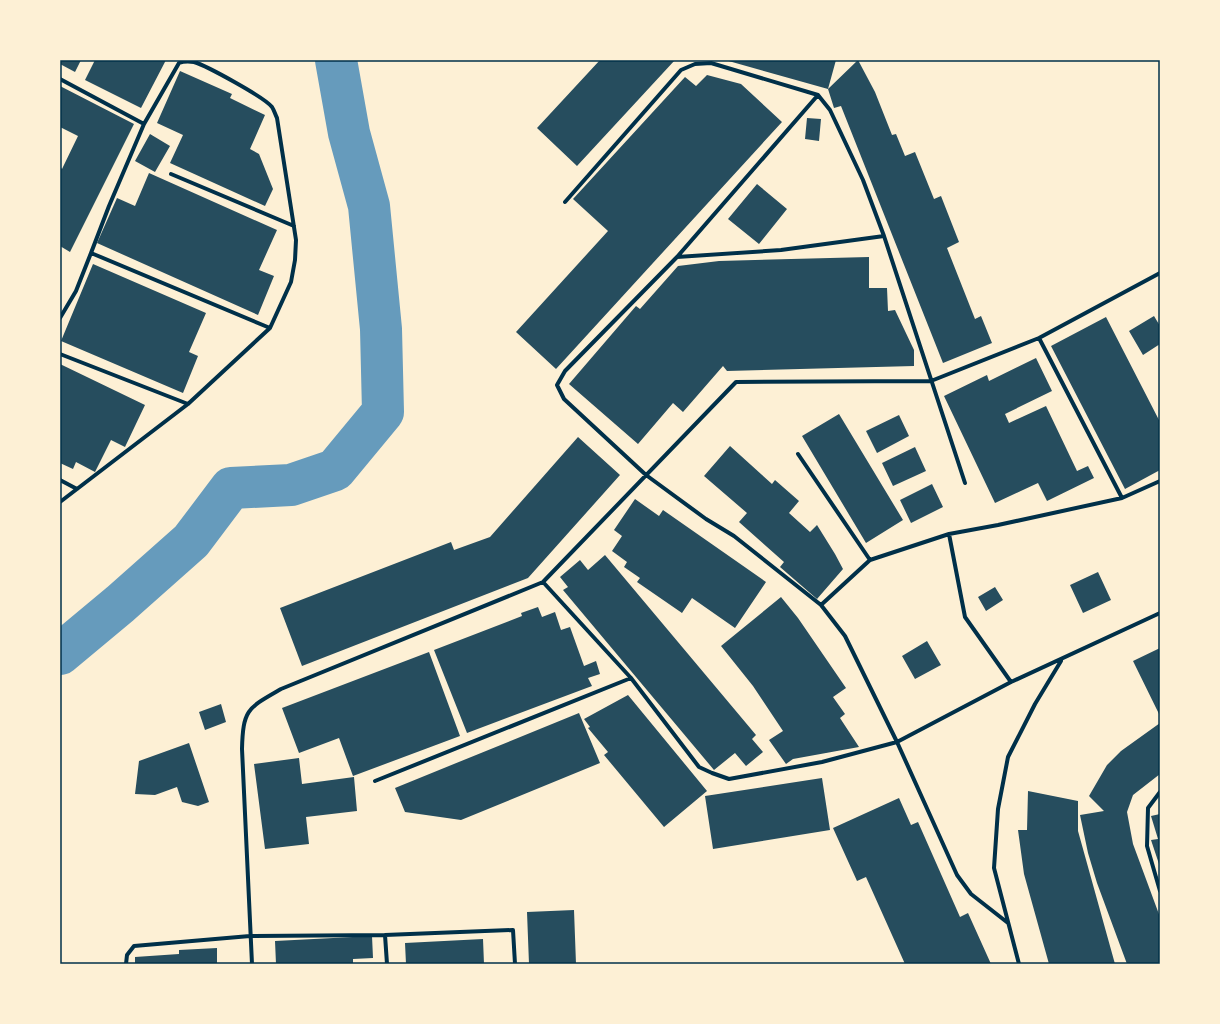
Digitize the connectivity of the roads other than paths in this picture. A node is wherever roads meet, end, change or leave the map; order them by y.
1 (60, 79) edge
2 (818, 95) junction
3 (144, 124) junction
4 (171, 174) dead end
5 (565, 202) dead end
6 (294, 226) junction
7 (884, 236) junction
8 (91, 253) junction
9 (677, 257) junction
10 (1160, 273) edge
11 (60, 318) edge
12 (270, 328) junction
13 (1039, 338) junction
14 (60, 354) edge
15 (932, 380) junction
16 (188, 404) junction
17 (798, 454) dead end
18 (646, 475) junction
19 (60, 480) edge
20 (1160, 481) edge
21 (965, 483) dead end
22 (77, 489) junction
23 (1122, 498) junction
24 (60, 502) edge
25 (949, 534) junction
26 (870, 560) junction
27 (543, 582) junction
28 (822, 605) junction
29 (1160, 613) edge
30 (1062, 660) junction
31 (631, 678) junction
32 (1011, 682) junction
33 (897, 742) junction
34 (375, 781) dead end
35 (1160, 792) edge
36 (1160, 891) edge
37 (1008, 923) junction
38 (385, 935) junction
39 (250, 936) junction
40 (126, 964) edge
41 (252, 964) edge
42 (387, 964) edge
43 (515, 964) edge
44 (1018, 964) edge

1 - 3 street
2 - 5 street
2 - 7 street
2 - 9 street
3 - 6 street
3 - 8 street
4 - 6 street
6 - 12 street
7 - 9 street
7 - 15 street
8 - 11 street
8 - 12 street
9 - 18 street
10 - 13 street
12 - 16 street
13 - 15 street
13 - 23 street
14 - 16 street
15 - 18 street
15 - 21 street
16 - 22 street
17 - 26 street
18 - 27 street
18 - 28 street
19 - 22 street
20 - 23 street
22 - 24 street
23 - 25 street
25 - 26 street
25 - 32 street
26 - 28 street
27 - 31 street
27 - 39 street
28 - 33 street
29 - 30 street
30 - 32 street
30 - 37 street
31 - 33 street
31 - 34 street
32 - 33 street
33 - 37 street
35 - 36 street
37 - 44 street
38 - 39 street
38 - 42 street
38 - 43 street
39 - 40 street
39 - 41 street

